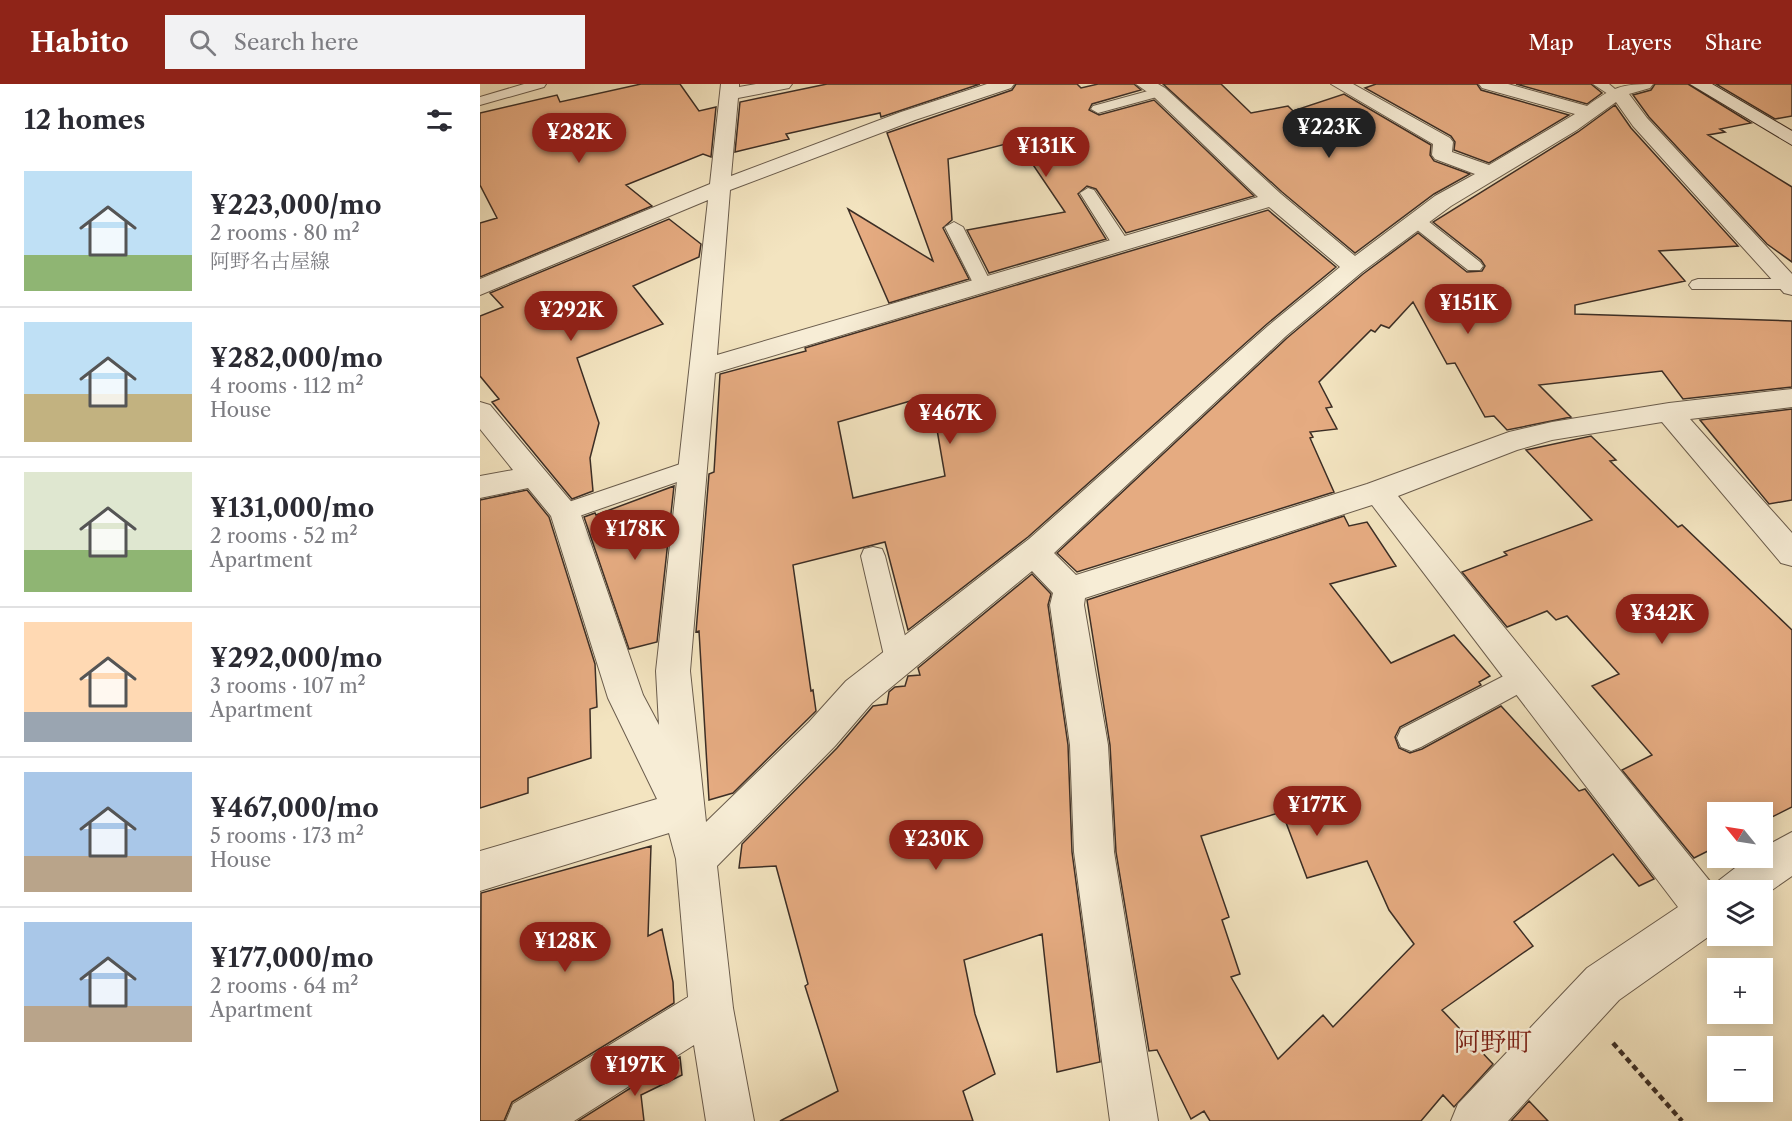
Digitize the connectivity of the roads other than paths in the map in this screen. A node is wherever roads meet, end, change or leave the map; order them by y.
1 (539, 84) edge
2 (783, 84) edge
3 (1340, 84) edge
4 (1488, 84) edge
5 (1644, 84) edge
6 (1699, 84) edge
7 (992, 86) edge
8 (1152, 88) edge
9 (729, 90) edge
10 (1611, 90) edge
11 (480, 101) edge
12 (1098, 109) dead end
13 (1589, 112) junction
14 (1792, 140) edge
15 (1492, 173) junction
16 (720, 187) junction
17 (1088, 193) dead end
18 (1273, 199) junction
19 (1417, 221) junction
20 (954, 227) dead end
21 (1120, 244) junction
22 (1474, 266) dead end
23 (1354, 267) junction
24 (983, 285) junction
25 (1698, 285) dead end
26 (1790, 286) edge
27 (480, 288) edge
28 (702, 368) junction
29 (1792, 398) edge
30 (480, 411) edge
31 (1669, 412) junction
32 (692, 468) junction
33 (534, 476) junction
34 (480, 487) edge
35 (1378, 492) junction
36 (566, 512) junction
37 (1034, 552) junction
38 (1792, 554) edge
39 (873, 556) dead end
40 (1070, 590) junction
41 (898, 660) junction
42 (1523, 678) junction
43 (1411, 738) dead end
44 (683, 810) junction
45 (1792, 852) edge
46 (696, 859) junction
47 (480, 871) edge
48 (1752, 880) edge
49 (1707, 887) edge
50 (1707, 911) edge
51 (711, 1008) junction
52 (530, 1121) edge
53 (730, 1121) edge
54 (1134, 1121) edge
55 (1476, 1121) edge

1 - 11 lane
2 - 9 street
3 - 15 street
4 - 13 street
5 - 10 street
6 - 14 street
7 - 16 street
8 - 12 lane
8 - 18 street
9 - 16 street
10 - 13 street
10 - 26 street
13 - 15 street
15 - 19 street
16 - 27 street
16 - 28 street
17 - 21 lane
18 - 21 street
18 - 23 street
19 - 22 lane
19 - 23 street
20 - 24 lane
21 - 24 street
23 - 37 street
24 - 28 street
25 - 26 lane
28 - 32 street
29 - 31 street
30 - 33 street
31 - 35 street
31 - 38 street
32 - 36 lane
32 - 44 street
33 - 34 street
33 - 36 street
35 - 40 street
35 - 42 street
36 - 44 street
37 - 40 street
37 - 41 street
39 - 41 lane
40 - 54 street
41 - 46 street
42 - 43 lane
42 - 49 street
44 - 46 street
44 - 47 street
45 - 48 street
46 - 51 street
50 - 55 street
51 - 52 street
51 - 53 street

